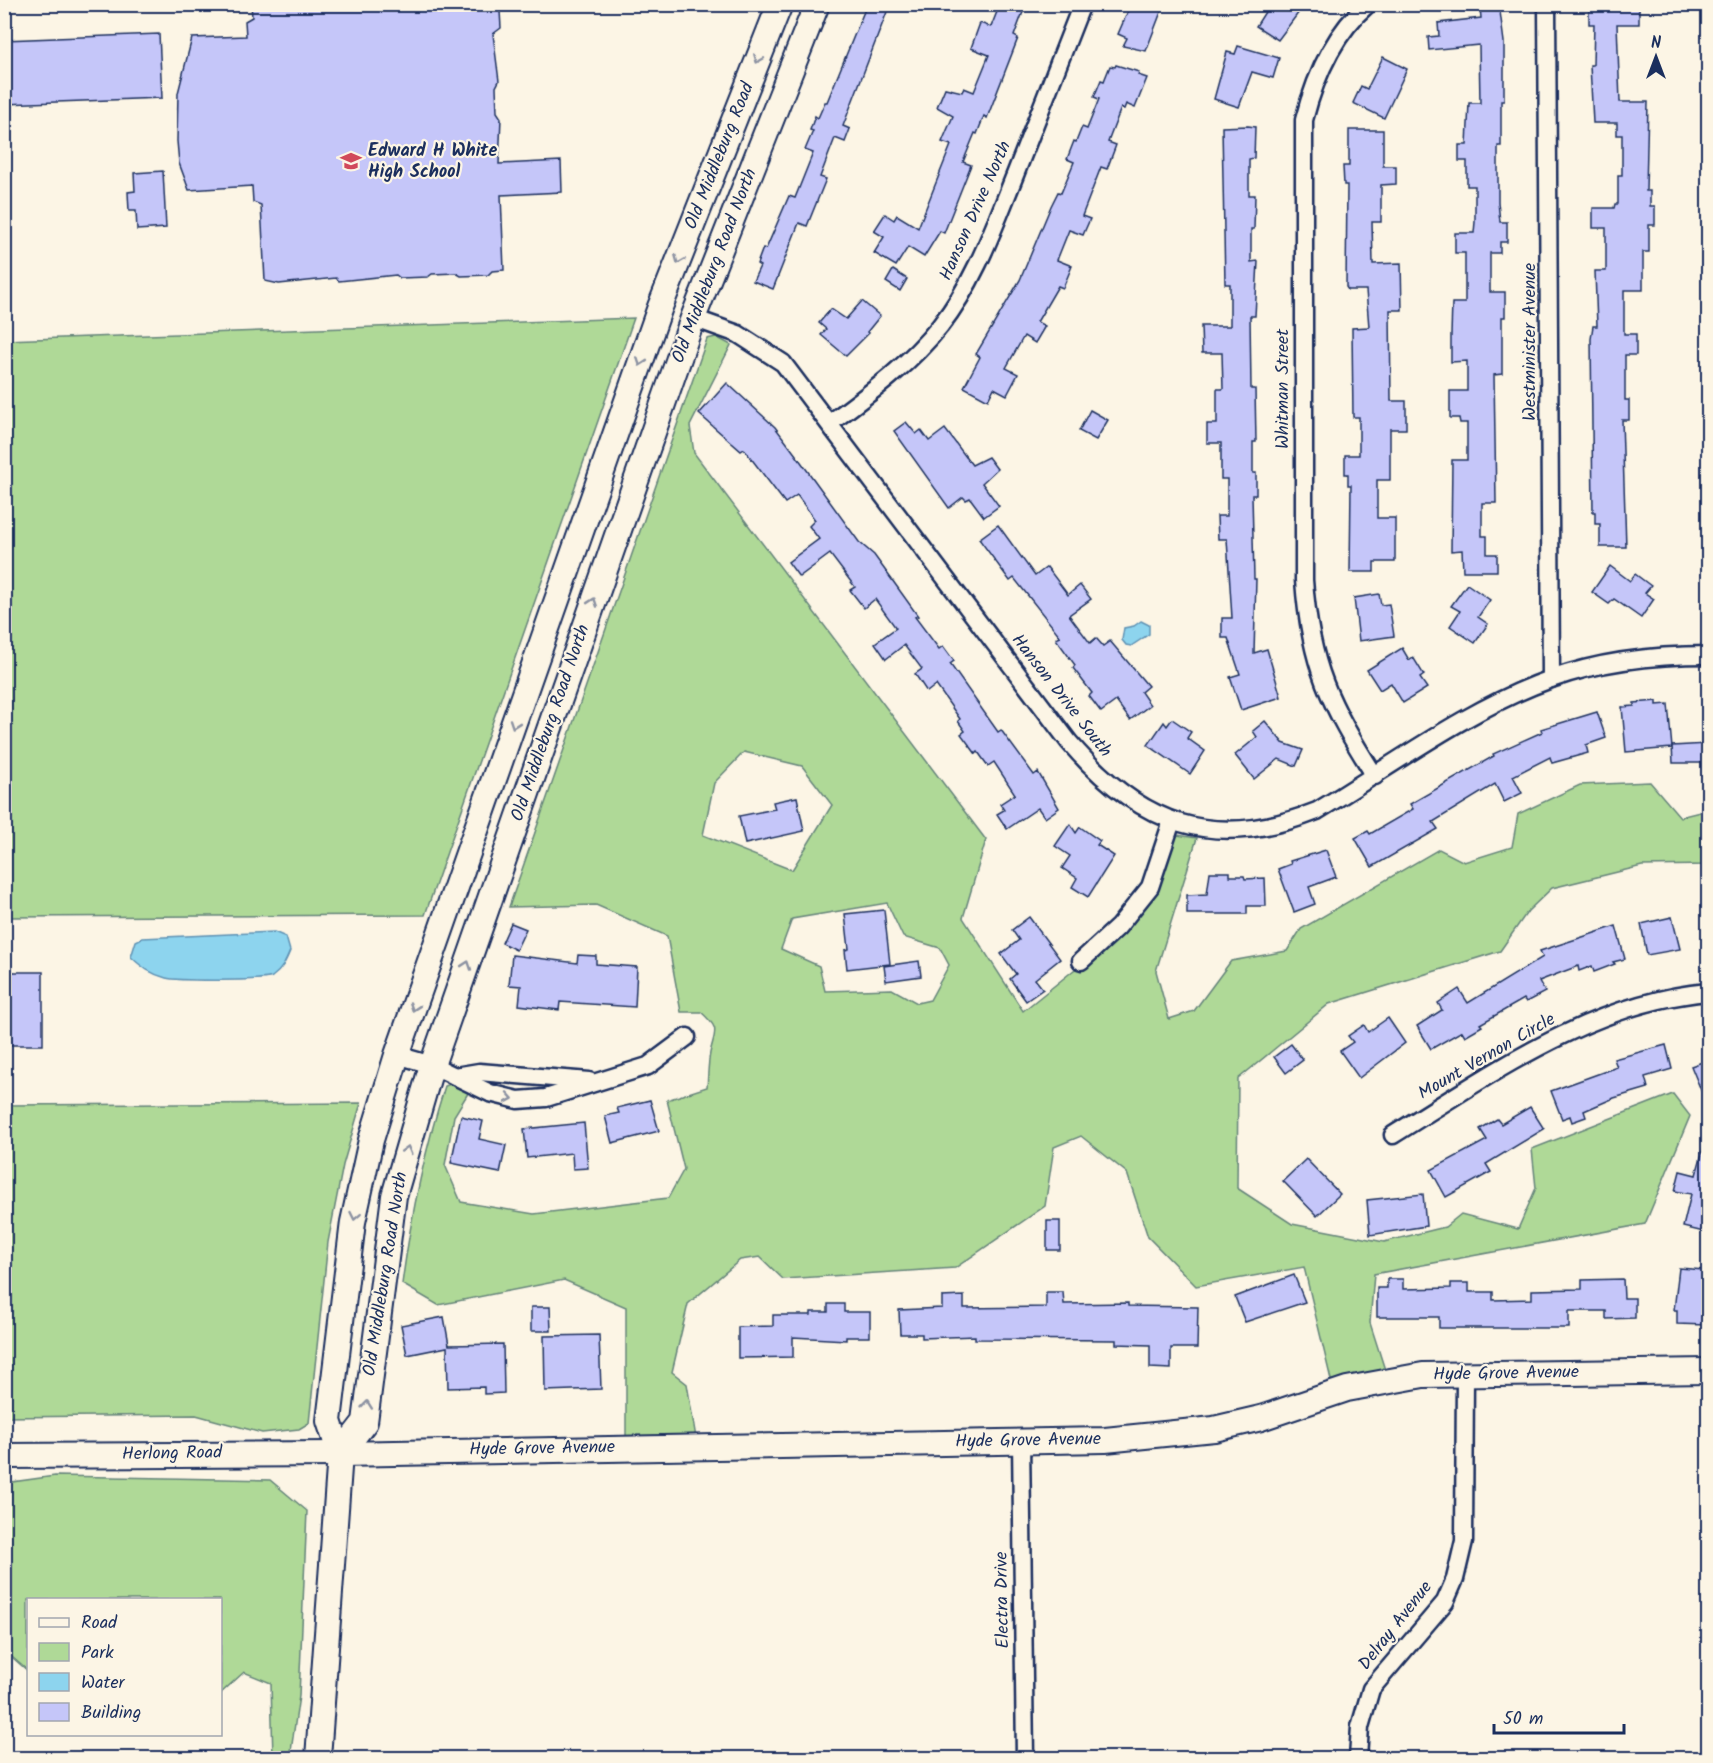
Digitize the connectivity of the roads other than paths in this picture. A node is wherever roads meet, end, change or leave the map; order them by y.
1 (780, 4) edge
2 (817, 4) edge
3 (1082, 4) edge
4 (1368, 4) edge
5 (1547, 4) edge
6 (660, 307) joint
7 (693, 318) junction
8 (830, 423) junction
9 (1708, 655) edge
10 (1551, 679) junction
11 (528, 683) junction
12 (562, 692) junction
13 (1375, 776) junction
14 (1172, 821) junction
15 (1081, 961) dead end
16 (1708, 992) edge
17 (687, 1037) dead end
18 (397, 1055) junction
19 (432, 1065) junction
20 (455, 1076) junction
21 (596, 1082) junction
22 (1393, 1136) dead end
23 (1708, 1371) edge
24 (1465, 1374) junction
25 (1021, 1440) junction
26 (340, 1454) junction
27 (4, 1456) edge
28 (318, 1758) edge
29 (1025, 1758) edge
30 (1358, 1758) edge

1 -> 6 main road, Old Middleburg Road
2 - 7 main road, Old Middleburg Road North
3 - 8 street, Hanson Drive North
4 - 13 street, Whitman Street
5 - 10 street, Westminister Avenue
6 -> 11 main road, Old Middleburg Road North
7 - 8 street, Hanson Drive South
12 -> 7 main road, Old Middleburg Road North
8 - 14 street, Hanson Drive South
9 - 10 street, Hanson Drive South
10 - 13 street, Hanson Drive South
11 - 12 main road
11 -> 18 main road, Old Middleburg Road North
19 -> 12 main road, Old Middleburg Road North
13 - 14 street, Hanson Drive South
14 - 15 street
16 - 22 street, Mount Vernon Circle
17 - 21 street
18 - 19 street
18 -> 26 main road, Old Middleburg Road North
19 - 20 street
26 -> 19 main road, Old Middleburg Road North
20 - 21 street
20 -> 21 street
23 - 24 main road, Hyde Grove Avenue
24 - 25 main road, Hyde Grove Avenue
24 - 30 street, Delray Avenue
25 - 26 main road, Hyde Grove Avenue
25 - 29 street, Electra Drive
26 - 27 main road, Herlong Road
26 - 28 main road, Old Middleburg Road North

